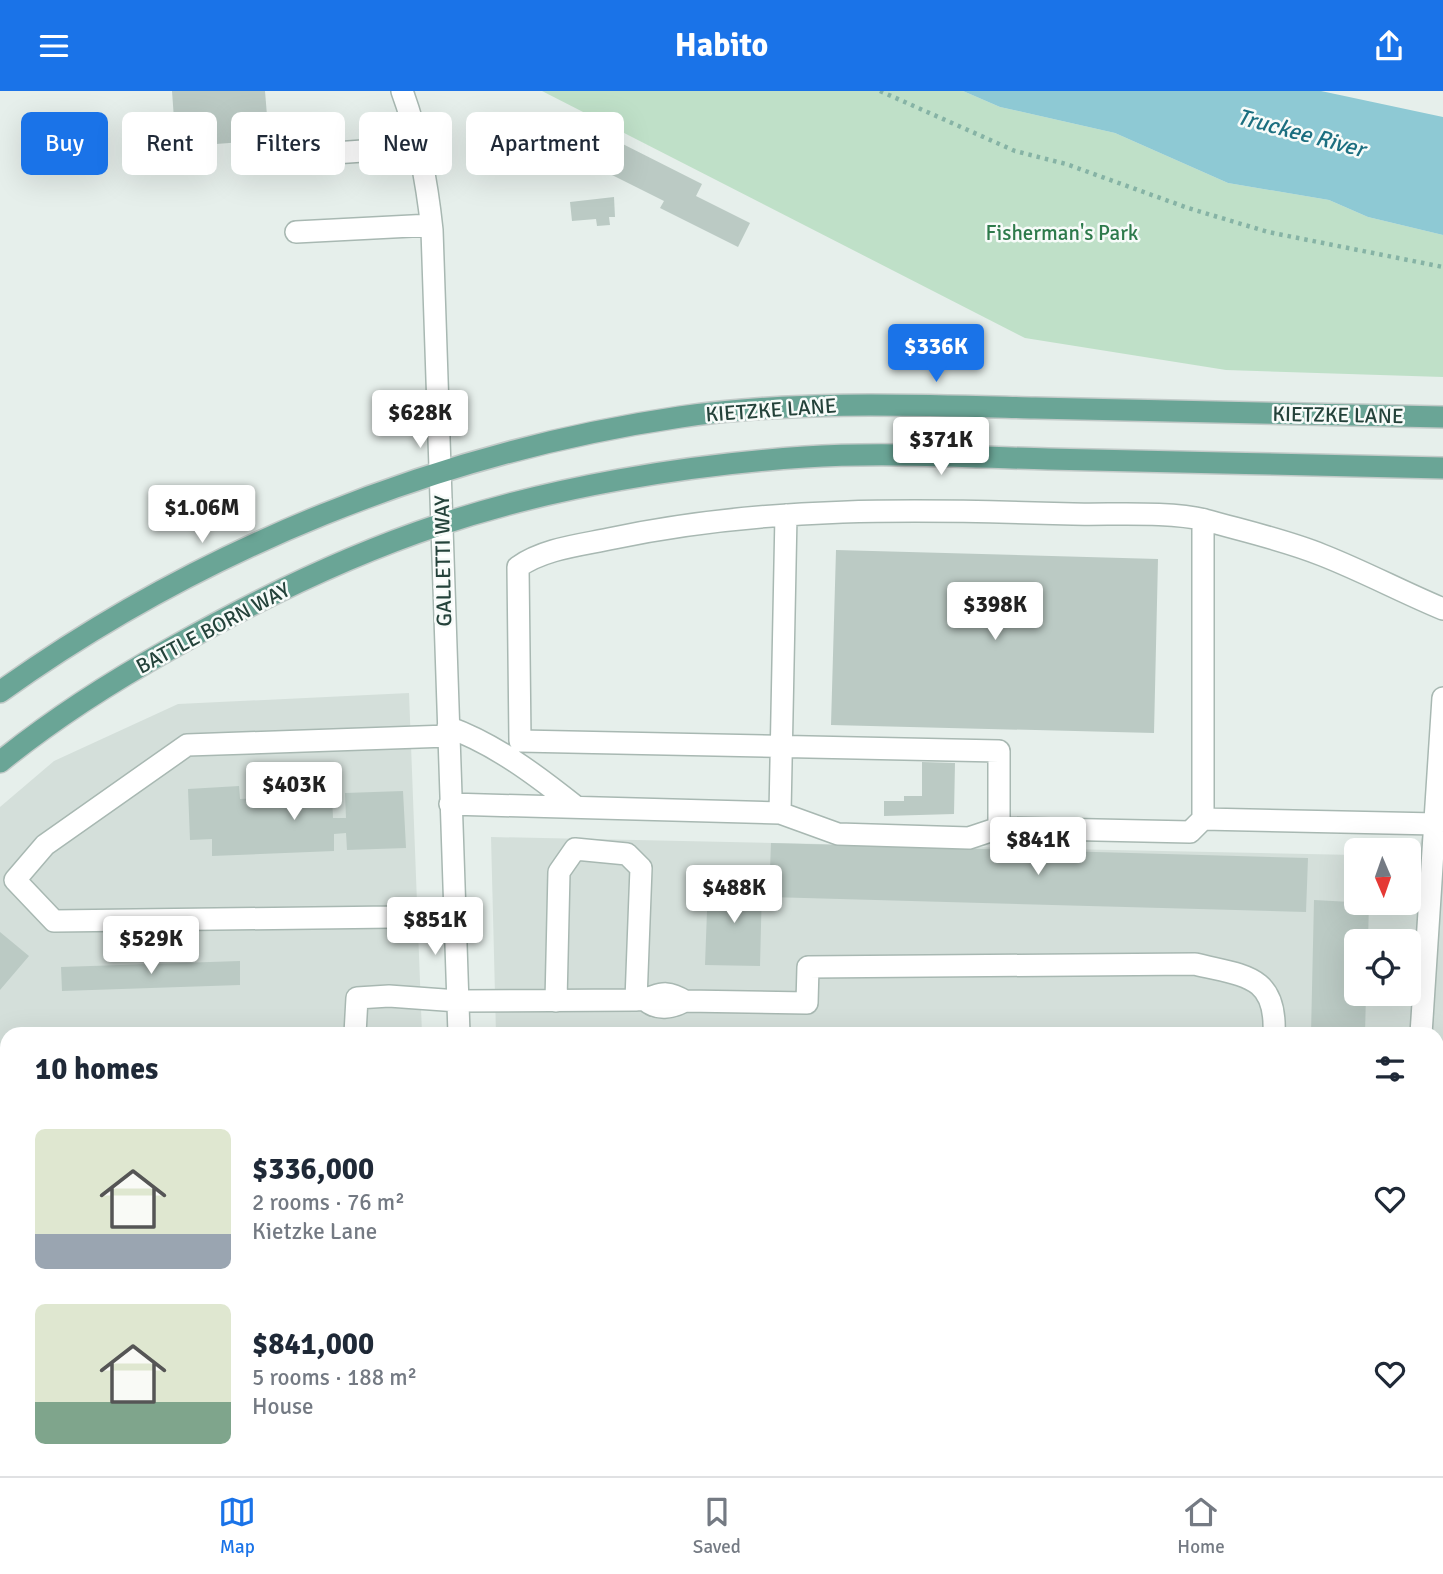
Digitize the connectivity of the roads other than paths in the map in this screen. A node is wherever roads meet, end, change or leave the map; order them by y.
1 (402, 91) edge
2 (409, 112) edge
3 (424, 175) edge
4 (431, 225) junction
5 (296, 232) dead end
6 (1443, 417) edge
7 (1443, 468) edge
8 (442, 474) junction
9 (786, 515) junction
10 (1203, 520) junction
11 (442, 524) junction
12 (1443, 609) edge
13 (0, 692) edge
14 (1443, 698) edge
15 (448, 732) junction
16 (782, 746) junction
17 (0, 762) edge
18 (450, 804) junction
19 (575, 806) junction
20 (780, 813) junction
21 (1203, 819) junction
22 (1436, 824) junction
23 (999, 828) junction
24 (454, 912) junction
25 (640, 1000) junction
26 (458, 1001) junction
27 (556, 1001) junction
28 (355, 1027) edge
29 (459, 1027) edge
30 (1274, 1027) edge
31 (1422, 1027) edge

1 - 2 street, GALLETTI WAY
3 - 4 street, GALLETTI WAY
4 - 5 street
4 - 8 street, GALLETTI WAY
6 - 8 main road, KIETZKE LANE
7 - 11 main road
8 - 11 street, GALLETTI WAY
8 - 13 main road
9 - 10 street
9 - 16 street
9 - 16 street
10 - 12 street
10 - 21 street
11 - 15 street, GALLETTI WAY
11 - 17 main road, BATTLE BORN WAY
14 - 22 street
15 - 18 street, GALLETTI WAY
15 - 19 street
15 - 24 street
16 - 20 street
16 - 23 street
18 - 19 street
18 - 24 street, GALLETTI WAY
19 - 20 street
20 - 23 street
21 - 22 street
21 - 23 street
22 - 31 street
24 - 26 street, GALLETTI WAY
25 - 27 street
25 - 27 street
25 - 30 street
26 - 27 street
26 - 28 street
26 - 29 street, GALLETTI WAY

